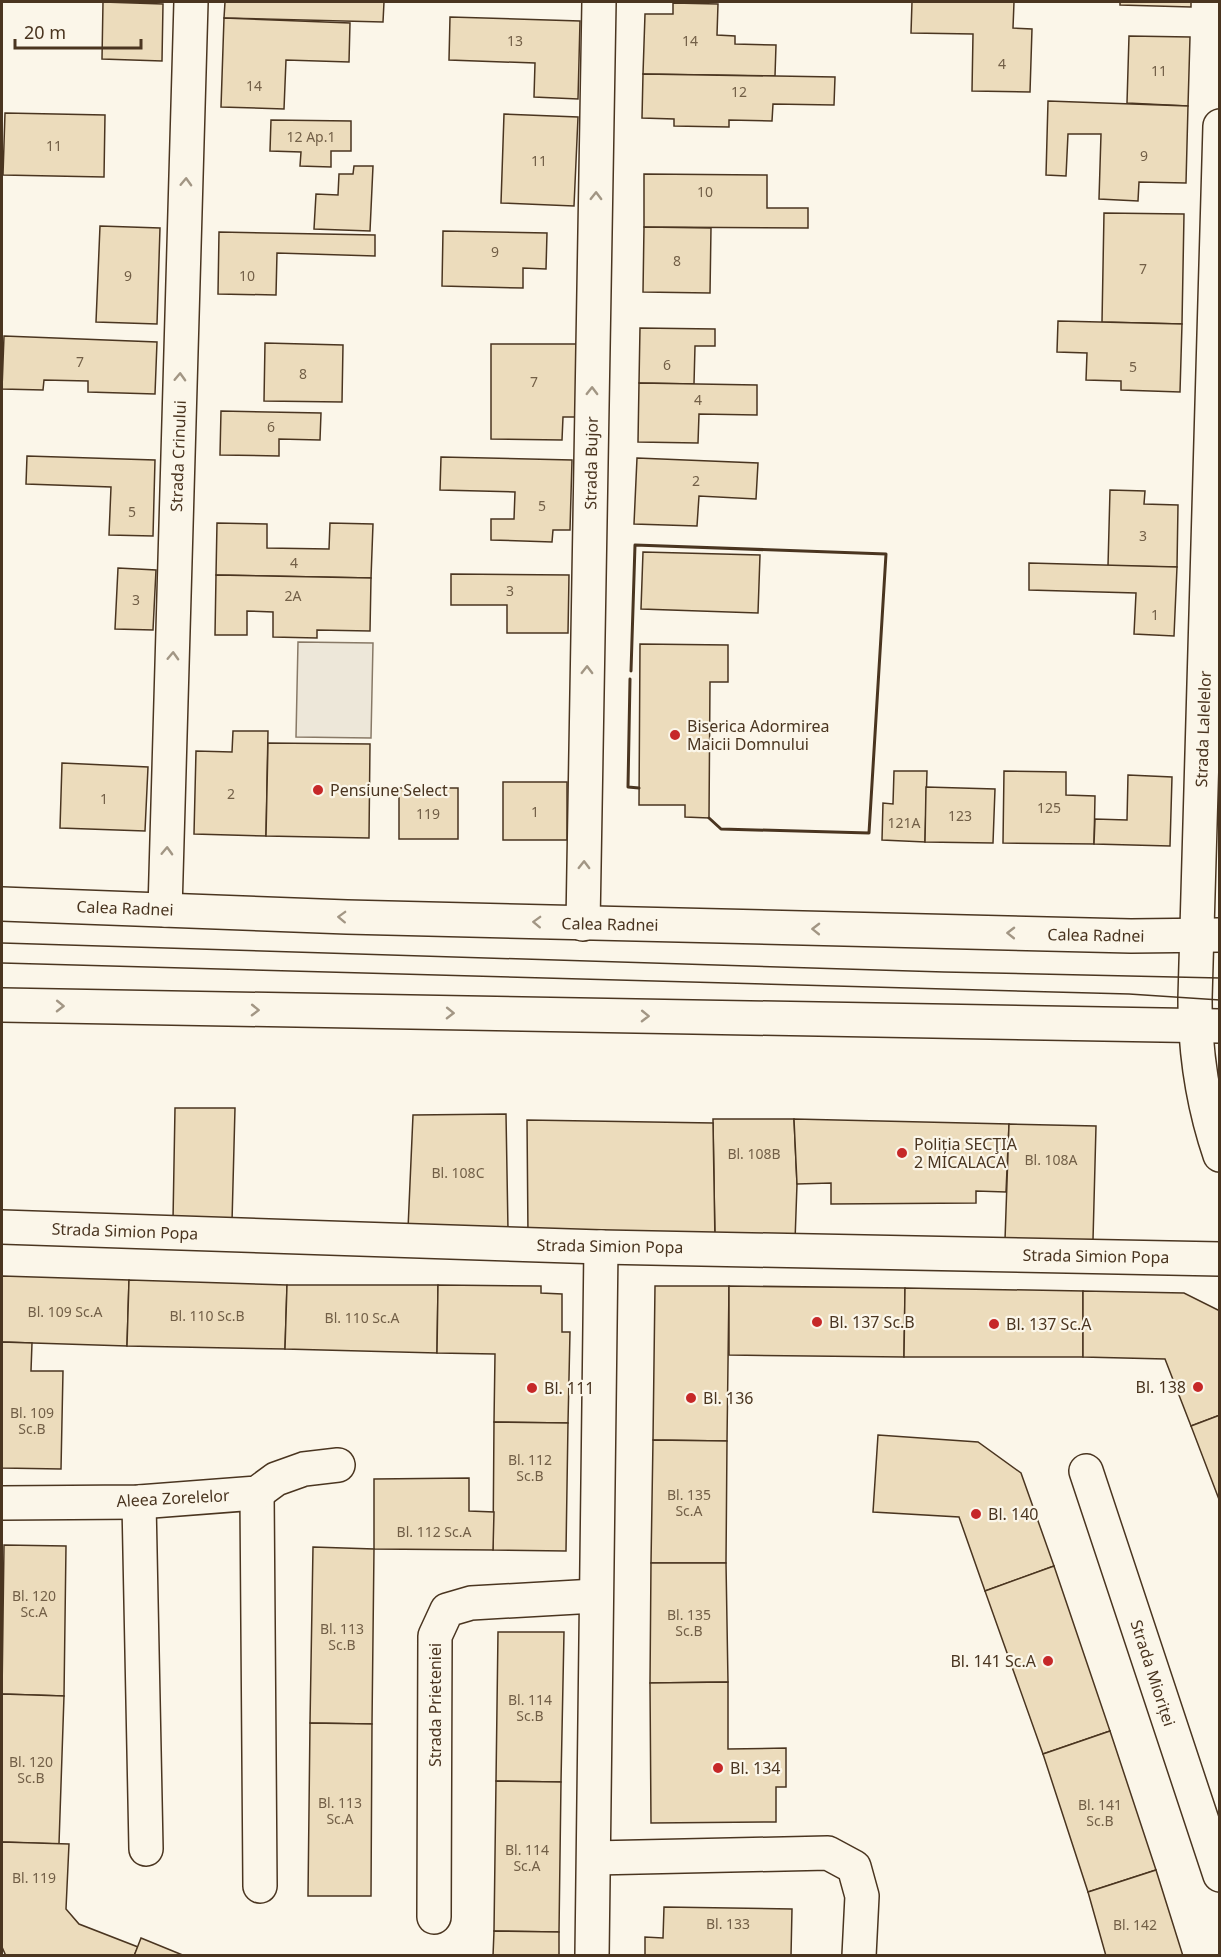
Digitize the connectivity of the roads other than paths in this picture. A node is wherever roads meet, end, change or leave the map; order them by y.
1 (191, 2) edge
2 (599, 2) edge
3 (1220, 126) edge
4 (2, 904) edge
5 (165, 910) junction
6 (583, 924) junction
7 (1207, 936) edge
8 (2, 1005) edge
9 (1207, 1025) edge
10 (1220, 1155) edge
11 (2, 1227) edge
12 (601, 1246) junction
13 (1220, 1258) edge
14 (338, 1466) dead end
15 (1086, 1471) dead end
16 (257, 1492) junction
17 (139, 1502) junction
18 (2, 1503) edge
19 (595, 1596) junction
20 (146, 1849) dead end
21 (594, 1858) junction
22 (1220, 1875) edge
23 (260, 1886) dead end
24 (434, 1917) dead end
25 (592, 1956) edge
26 (859, 1956) edge

5 -> 1 street, Strada Crinului
6 -> 2 street, Strada Bujor
3 - 7 street, Strada Lalelelor
4 - 5 street, Calea Radnei
6 -> 5 street, Calea Radnei
7 -> 6 street, Calea Radnei
7 - 9 street
8 -> 9 street
9 - 10 street
11 - 12 street, Strada Simion Popa
12 - 13 street, Strada Simion Popa
12 - 19 street
14 - 16 street, Aleea Zorelelor
15 - 22 street, Strada Mioriței
16 - 17 street, Aleea Zorelelor
16 - 23 street
17 - 18 street, Aleea Zorelelor
17 - 20 street
19 - 21 street
19 - 24 street, Strada Prieteniei
21 - 25 street
21 - 26 street

